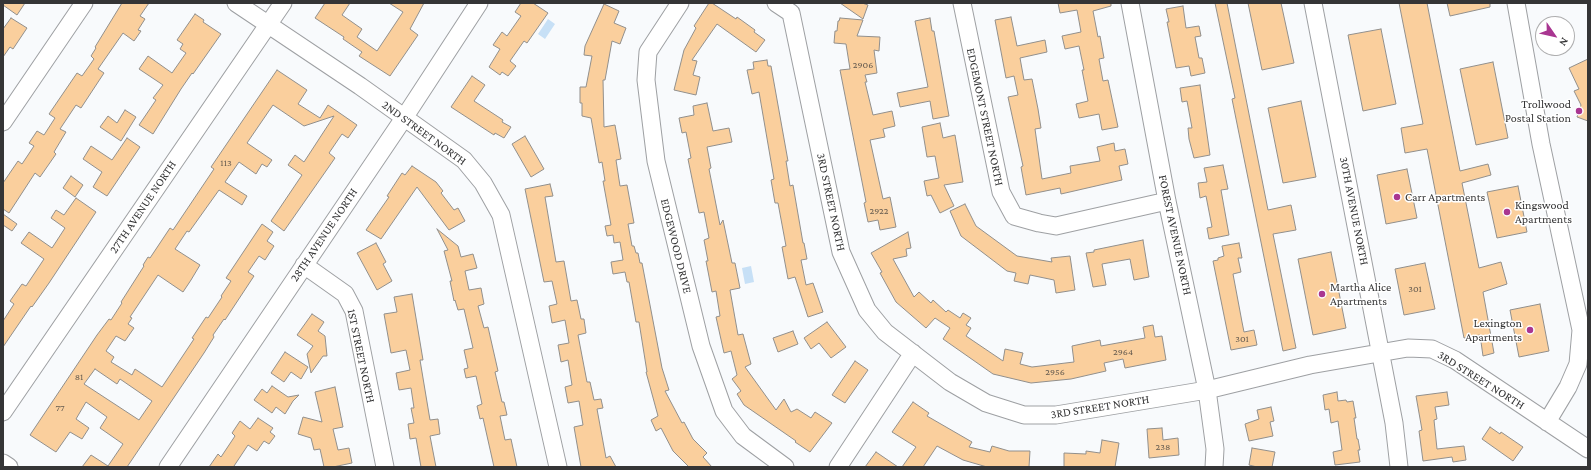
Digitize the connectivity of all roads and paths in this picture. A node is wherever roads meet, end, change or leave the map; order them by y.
1 (84, 3) edge
2 (236, 3) edge
3 (283, 3) edge
4 (479, 3) edge
5 (680, 3) edge
6 (776, 3) edge
7 (962, 3) edge
8 (1130, 3) edge
9 (1313, 3) edge
10 (1516, 3) edge
11 (791, 8) edge
12 (268, 25) junction
13 (404, 118) junction
14 (3, 122) edge
15 (1167, 201) junction
16 (304, 265) junction
17 (913, 353) junction
18 (1381, 353) junction
19 (1208, 390) junction
20 (3, 412) edge
21 (1547, 422) junction
22 (1588, 449) edge
23 (3, 463) edge
24 (9, 467) edge
25 (168, 467) edge
26 (385, 467) edge
27 (558, 467) edge
28 (785, 467) edge
29 (838, 467) edge
30 (1214, 467) edge
31 (1399, 467) edge

1 - 14 street
2 - 12 street, 2ND STREET NORTH
3 - 12 street, 27TH AVENUE NORTH
4 - 13 street, 28TH AVENUE NORTH
5 - 28 street, EDGEWOOD DRIVE
6 - 11 street, 3RD STREET NORTH
7 - 15 street, EDGEMONT STREET NORTH
8 - 15 street, FOREST AVENUE NORTH
9 - 18 street, 30TH AVENUE NORTH
10 - 21 street
11 - 17 street, 3RD STREET NORTH
12 - 13 street, 2ND STREET NORTH
12 - 20 street, 27TH AVENUE NORTH
13 - 16 street, 28TH AVENUE NORTH
13 - 27 street, 2ND STREET NORTH
15 - 19 street, FOREST AVENUE NORTH
16 - 25 street, 28TH AVENUE NORTH
16 - 26 street, 1ST STREET NORTH
17 - 19 street, 3RD STREET NORTH
17 - 29 street
18 - 19 street, 3RD STREET NORTH
18 - 21 street, 3RD STREET NORTH
18 - 31 street, 30TH AVENUE NORTH
19 - 30 street, FOREST AVENUE NORTH
21 - 22 street, 3RD STREET NORTH
23 - 24 street

